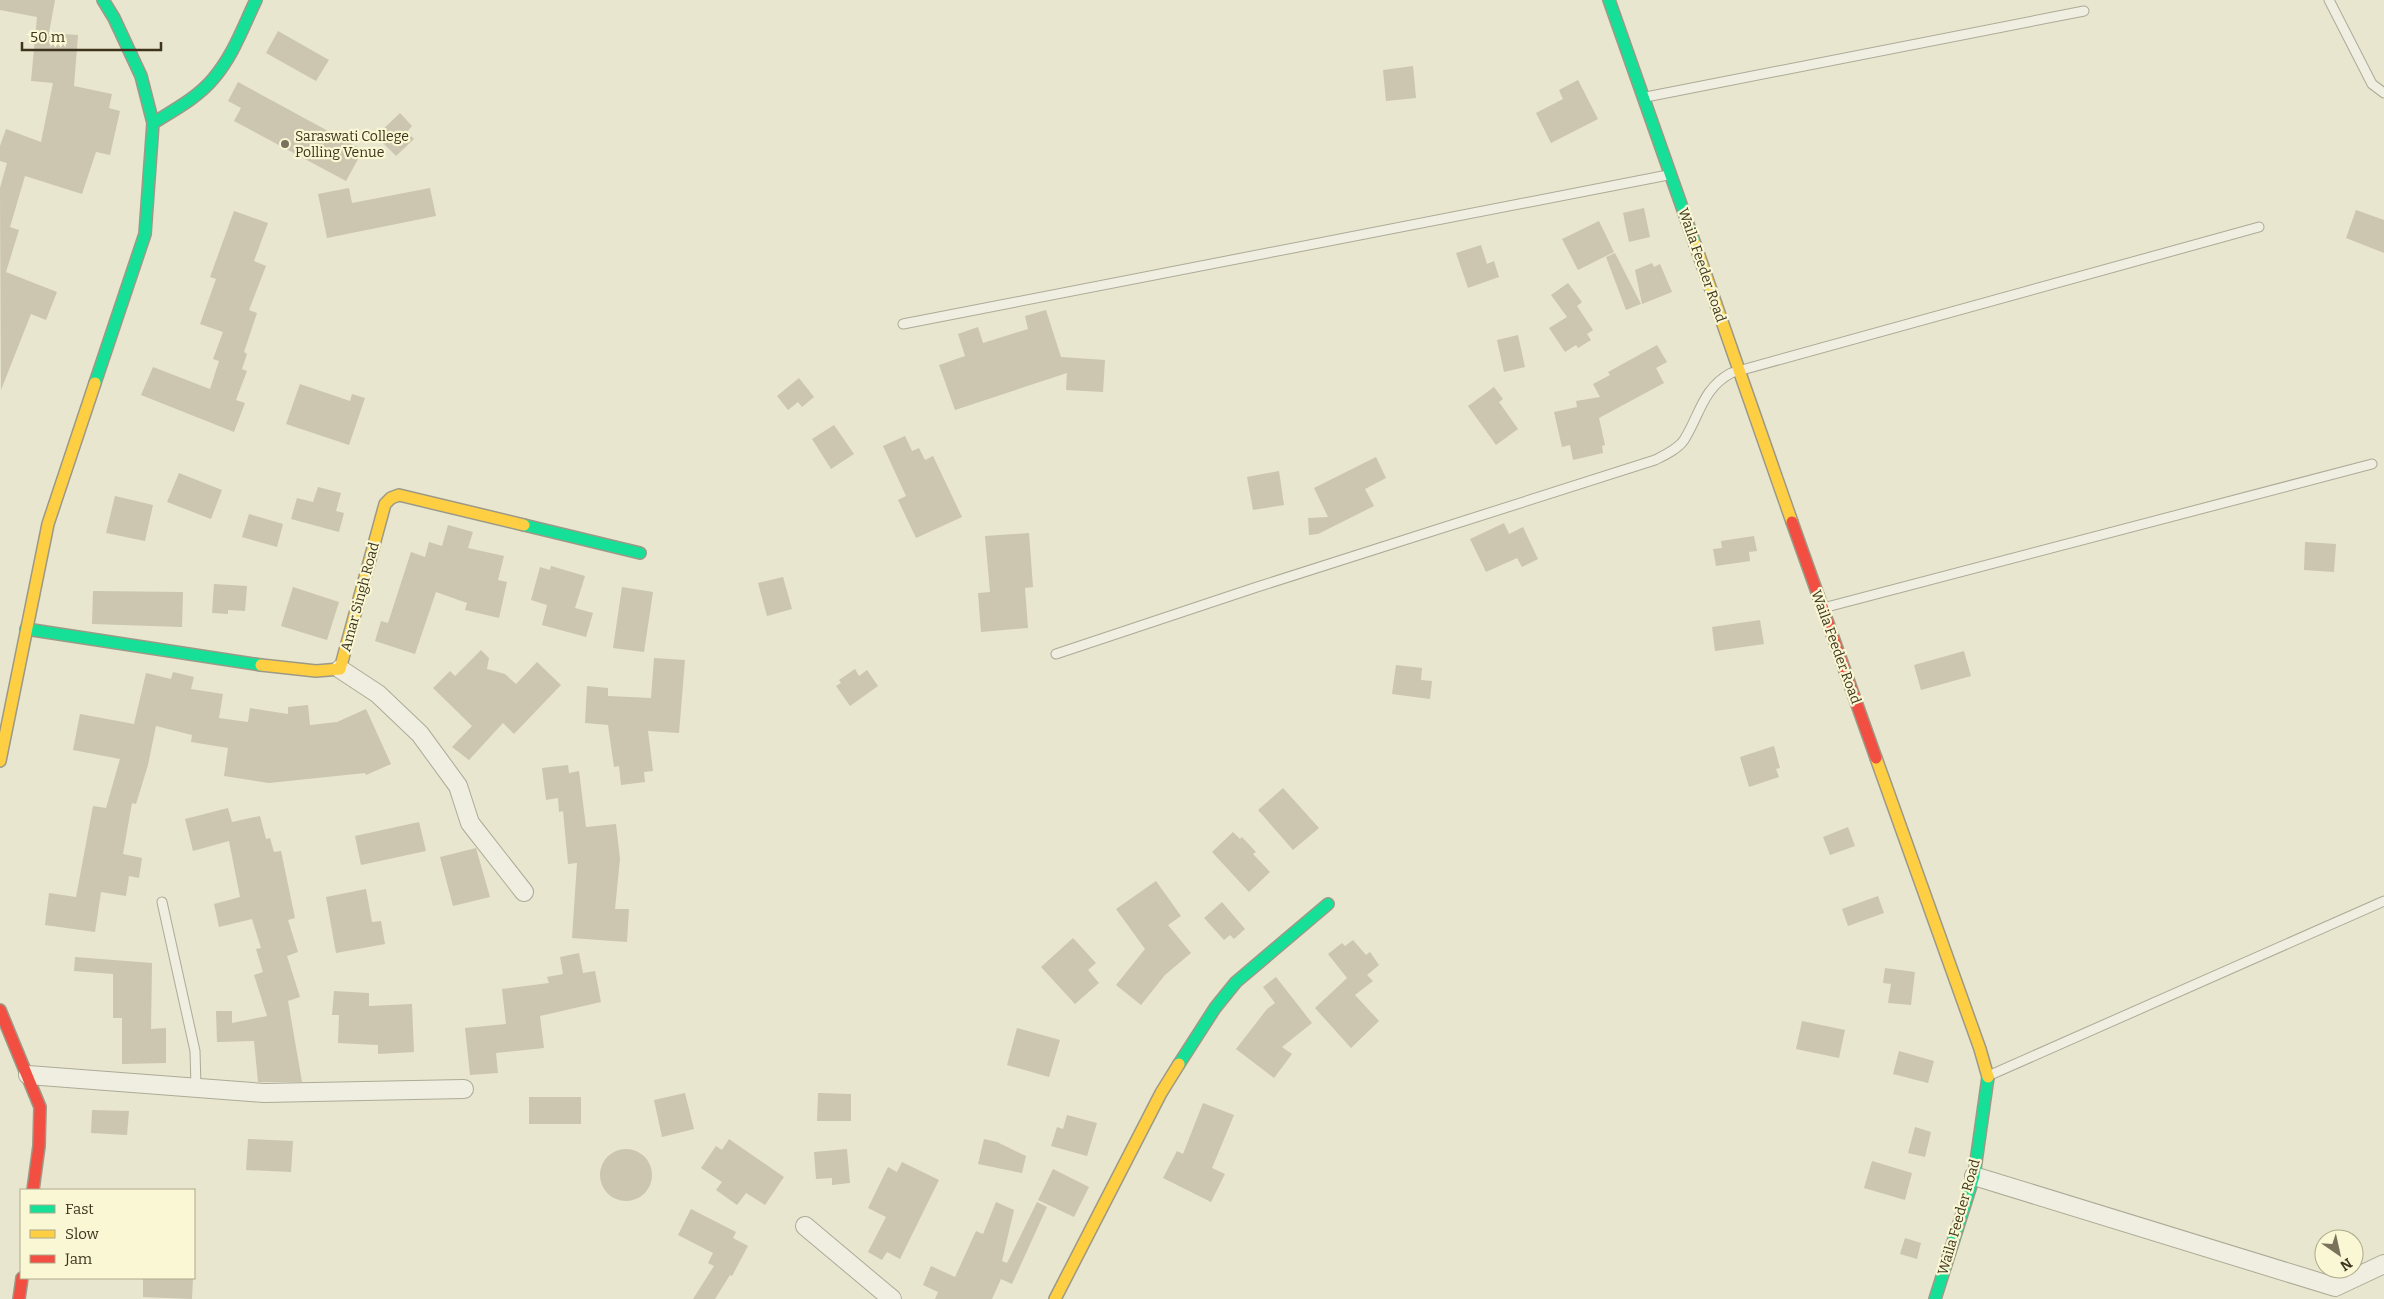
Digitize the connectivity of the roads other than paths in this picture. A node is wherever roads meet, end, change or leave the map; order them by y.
1 (103, 0) edge
2 (256, 0) edge
3 (1609, 0) edge
4 (2329, 0) edge
5 (2084, 10) dead end
6 (2384, 94) edge
7 (1643, 97) junction
8 (154, 123) junction
9 (1670, 175) junction
10 (2259, 228) dead end
11 (903, 324) dead end
12 (1739, 371) junction
13 (2372, 464) dead end
14 (640, 553) dead end
15 (1822, 608) junction
16 (26, 629) junction
17 (1056, 654) dead end
18 (340, 669) junction
19 (0, 762) edge
20 (524, 892) dead end
21 (2384, 901) edge
22 (162, 902) dead end
23 (1328, 904) dead end
24 (0, 1010) edge
25 (28, 1075) junction
26 (1988, 1076) junction
27 (196, 1087) junction
28 (464, 1089) dead end
29 (1974, 1176) junction
30 (33, 1189) edge
31 (805, 1226) dead end
32 (2384, 1264) edge
33 (22, 1279) edge
34 (2333, 1293) edge
35 (19, 1299) edge
36 (892, 1299) edge
37 (1055, 1299) edge
38 (1935, 1299) edge

1 - 8 street
2 - 8 street
3 - 7 street, Waila Feeder Road
4 - 6 lane
5 - 7 lane
7 - 9 street, Waila Feeder Road
8 - 16 street
9 - 11 lane
9 - 12 street, Waila Feeder Road
10 - 12 lane
12 - 15 street, Waila Feeder Road
12 - 17 lane
13 - 15 lane
14 - 18 street, Amar Singh Road
15 - 26 street, Waila Feeder Road
16 - 18 street, Amar Singh Road
16 - 19 street
18 - 20 street
21 - 26 lane
22 - 27 lane
23 - 37 street
24 - 25 street
25 - 27 street
25 - 30 street
26 - 29 street, Waila Feeder Road
27 - 28 street
29 - 34 street
29 - 38 street, Waila Feeder Road
31 - 36 street
32 - 34 street
33 - 35 street

